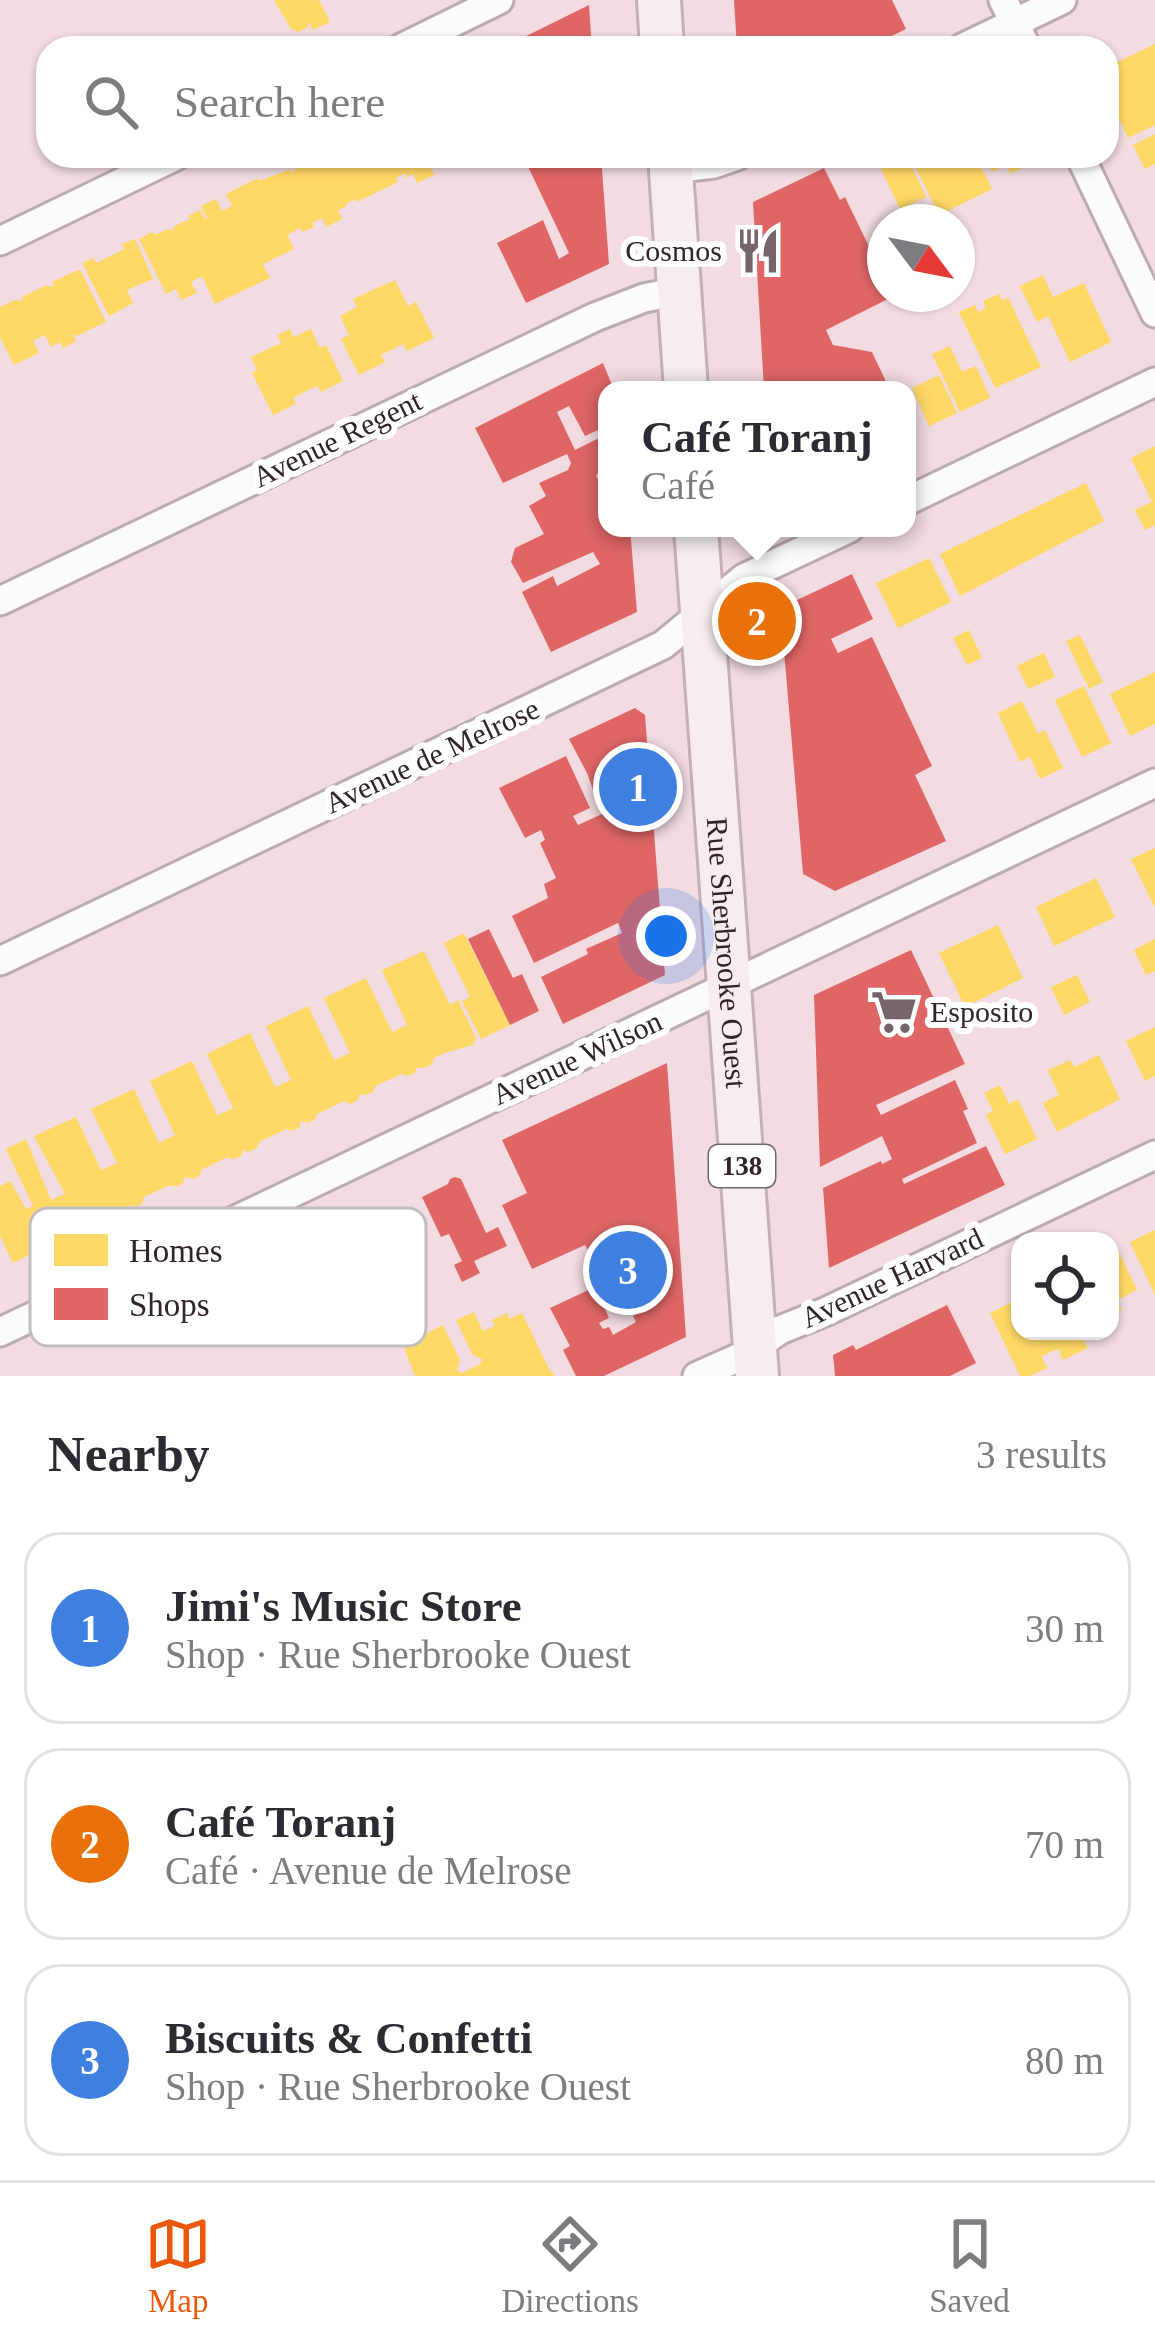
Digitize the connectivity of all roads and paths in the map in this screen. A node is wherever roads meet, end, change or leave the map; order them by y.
1 (500, 0) edge
2 (658, 0) edge
3 (1062, 0) edge
4 (1015, 24) edge
5 (425, 36) edge
6 (661, 36) edge
7 (151, 168) edge
8 (670, 168) edge
9 (1086, 168) edge
10 (0, 241) edge
11 (679, 291) junction
12 (1155, 313) edge
13 (685, 381) edge
14 (1155, 382) edge
15 (916, 497) edge
16 (697, 537) edge
17 (831, 537) edge
18 (0, 601) edge
19 (702, 612) junction
20 (1155, 783) edge
21 (0, 962) edge
22 (729, 986) junction
23 (1155, 1155) edge
24 (261, 1208) edge
25 (30, 1318) edge
26 (0, 1332) edge
27 (756, 1361) edge
28 (697, 1376) edge

1 - 5 street
2 - 6 main road
3 - 4 street
7 - 10 street
8 - 11 main road
9 - 12 street
11 - 13 main road
11 - 18 street, Avenue Regent
14 - 15 street
16 - 19 main road, Rue Sherbrooke Ouest / 138
17 - 19 street, Avenue de Melrose
19 - 21 street, Avenue de Melrose
19 - 22 main road, Rue Sherbrooke Ouest / 138
20 - 22 street, Avenue Wilson
22 - 24 street, Avenue Wilson
22 - 27 main road, Rue Sherbrooke Ouest / 138
23 - 27 street, Avenue Harvard
25 - 26 street, Avenue Wilson
27 - 28 street, Avenue Harvard

